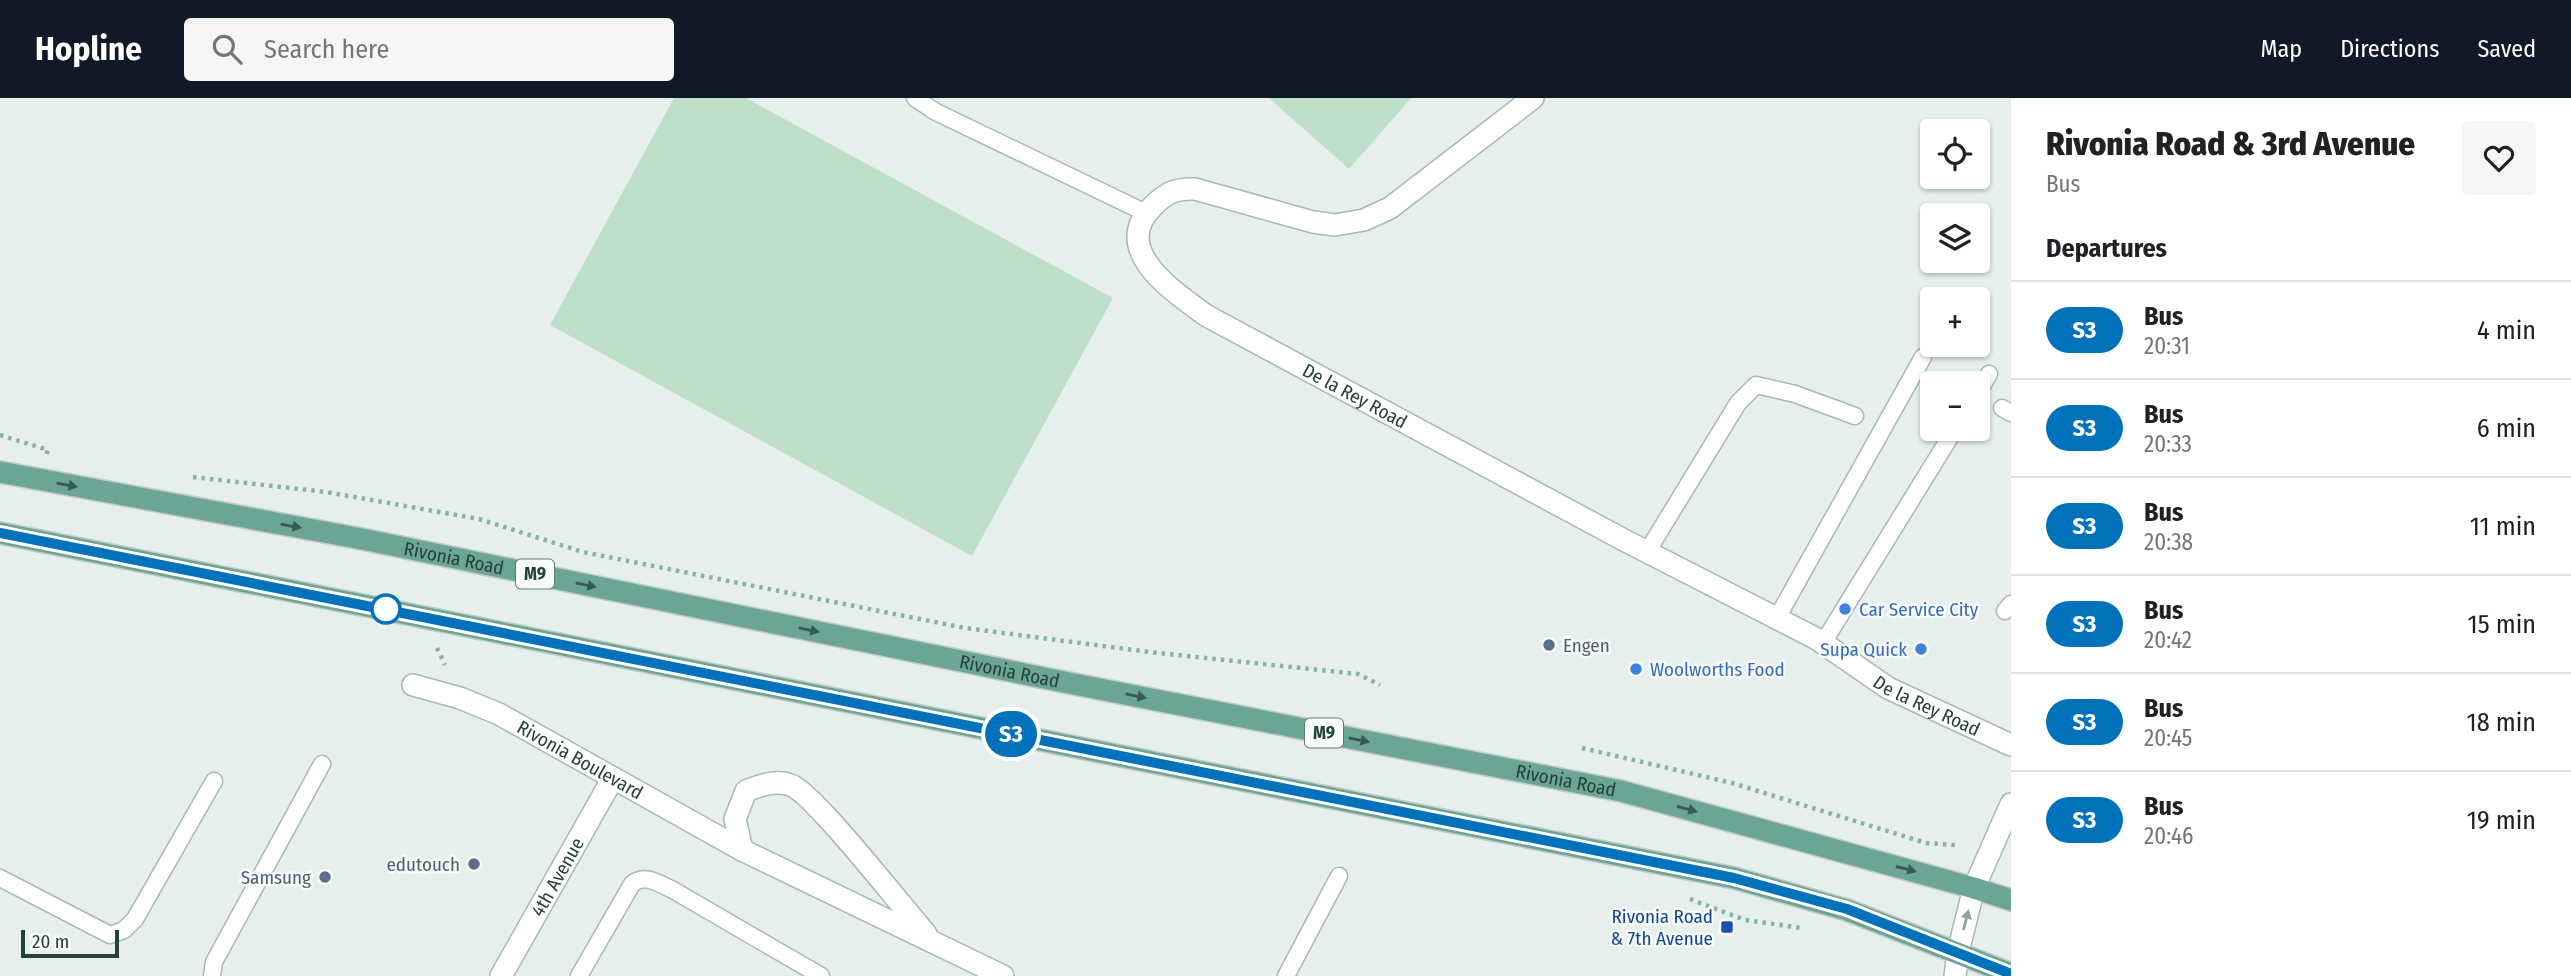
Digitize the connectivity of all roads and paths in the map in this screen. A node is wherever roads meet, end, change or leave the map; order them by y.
1 (915, 98) edge
2 (1533, 98) edge
3 (1146, 213) junction
4 (1923, 357) dead end
5 (1855, 416) dead end
6 (1948, 441) edge
7 (48, 450) dead end
8 (61, 453) dead end
9 (0, 472) edge
10 (192, 477) dead end
11 (0, 533) edge
12 (1647, 552) junction
13 (1777, 618) junction
14 (1824, 643) junction
15 (413, 685) dead end
16 (1380, 685) dead end
17 (2011, 745) edge
18 (1583, 748) dead end
19 (322, 764) dead end
20 (613, 778) junction
21 (214, 780) dead end
22 (2011, 804) edge
23 (1956, 845) dead end
24 (742, 850) junction
25 (1339, 876) dead end
26 (0, 878) edge
27 (1974, 888) junction
28 (2011, 900) edge
29 (930, 939) junction
30 (1958, 952) junction
31 (2011, 974) edge
32 (212, 976) edge
33 (501, 976) edge
34 (579, 976) edge
35 (821, 976) edge
36 (1003, 976) edge
37 (1286, 976) edge
38 (1955, 976) edge

1 - 3 lane
2 - 3 street
3 - 12 street, De la Rey Road
4 - 13 lane
5 - 12 lane
6 - 14 lane
7 - 8 path
9 -> 27 main road, Rivonia Road / M9
10 - 16 path
11 - 30 main road
12 - 13 street, De la Rey Road
13 - 14 street, De la Rey Road
14 - 17 street, De la Rey Road
15 - 20 street, Rivonia Boulevard
18 - 23 path
19 - 32 lane
20 - 24 street, Rivonia Boulevard
20 - 33 street, 4th Avenue
21 - 26 lane
22 - 27 street
24 - 29 street, Rivonia Boulevard
24 - 29 street, Rivonia Boulevard
25 - 37 lane
27 - 28 main road, Rivonia Road / M9
30 -> 27 street
29 - 36 street, Rivonia Boulevard
30 - 31 main road
30 - 38 street
34 - 35 lane

